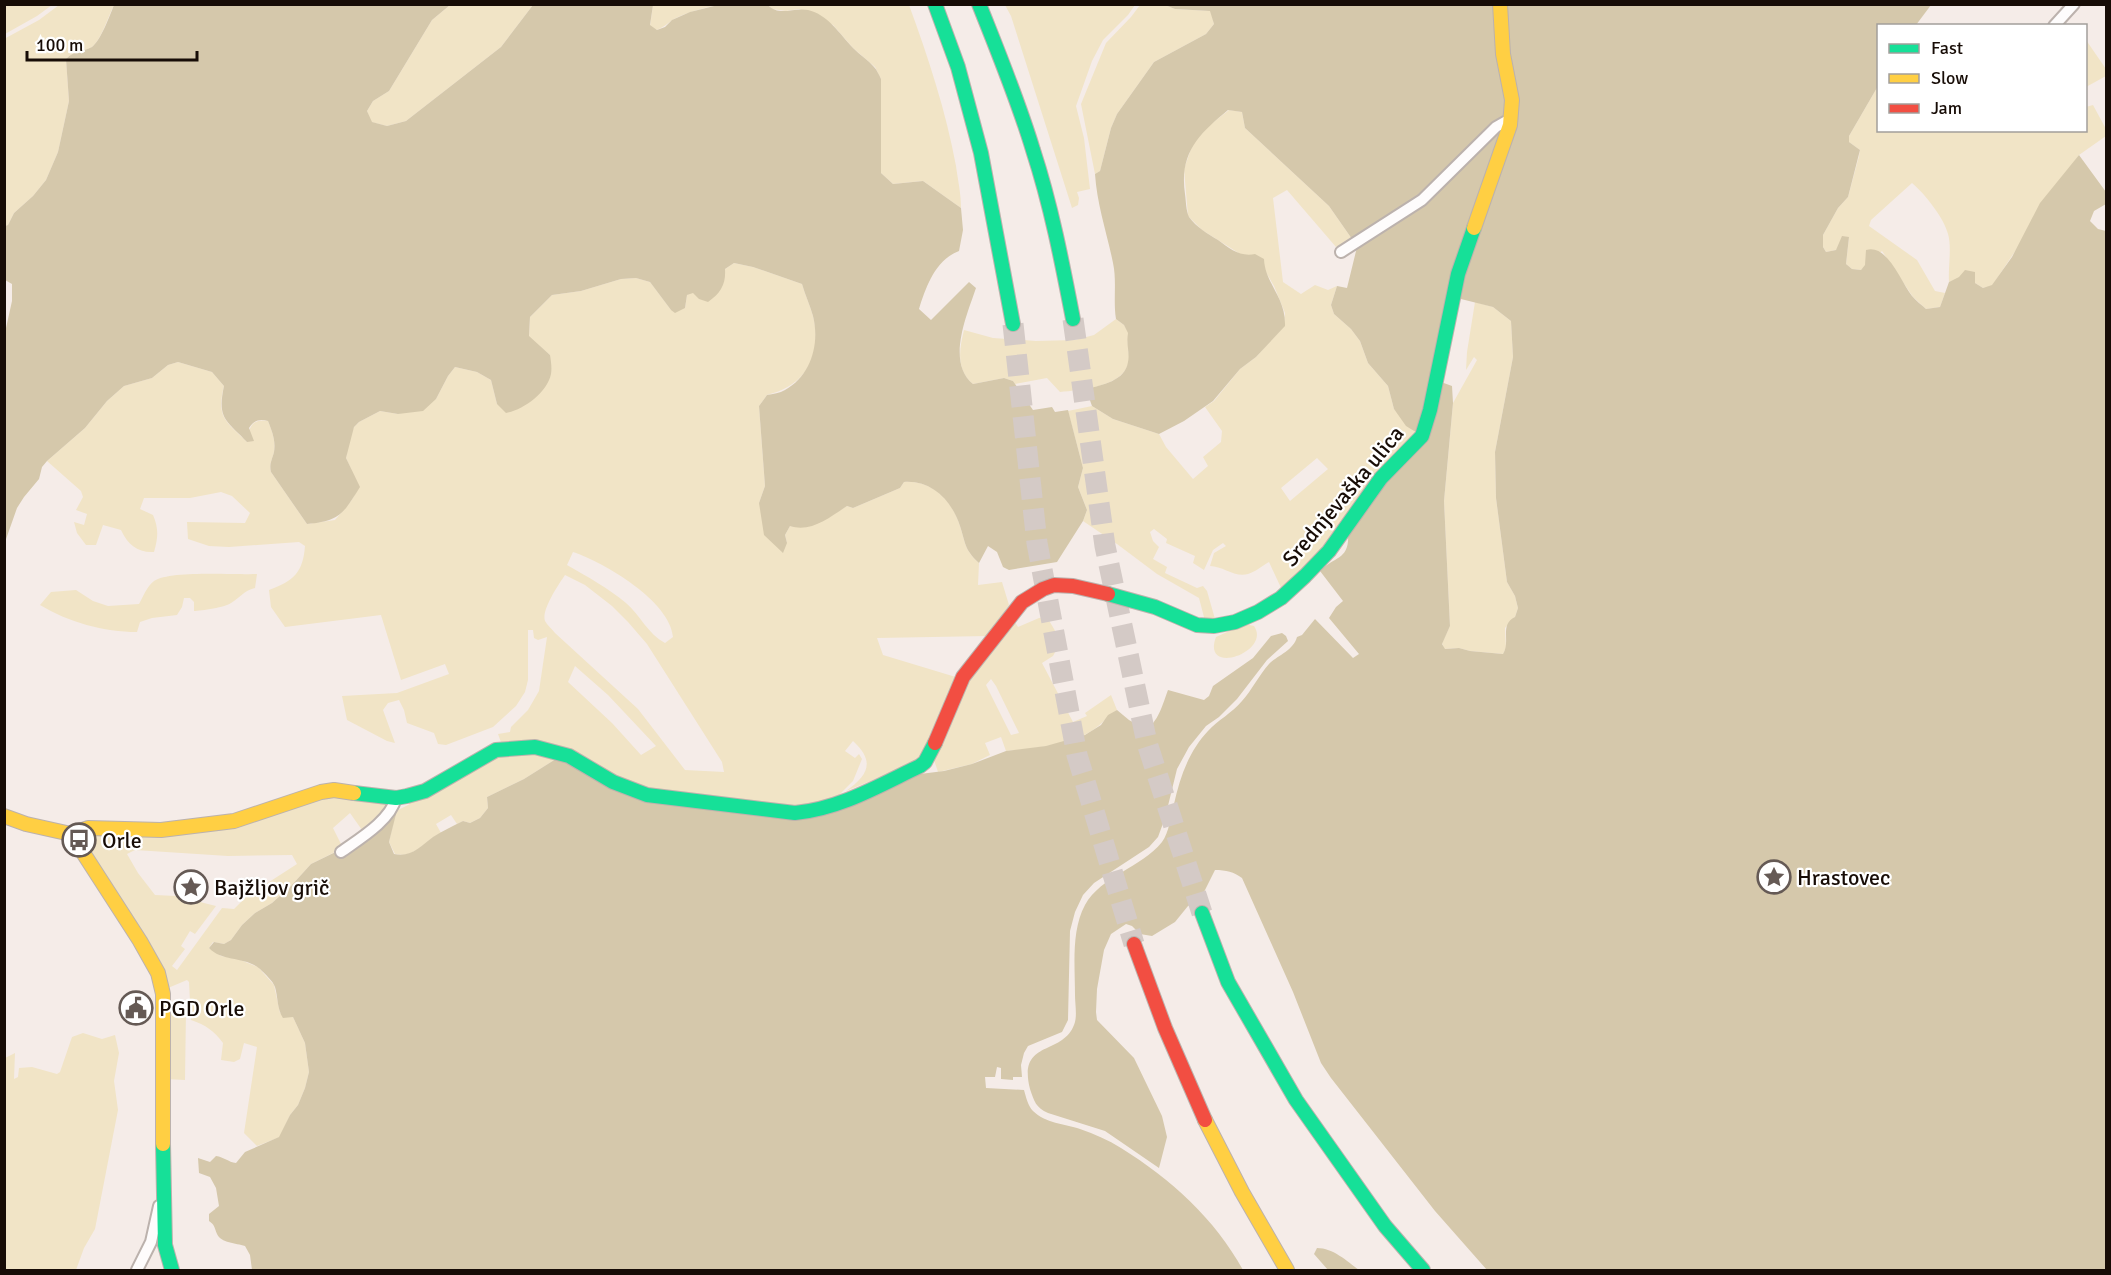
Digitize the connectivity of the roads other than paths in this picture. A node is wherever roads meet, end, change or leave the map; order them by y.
1 (935, 4) edge
2 (979, 4) edge
3 (1500, 4) edge
4 (2074, 4) edge
5 (2056, 24) edge
6 (1510, 119) junction
7 (1341, 252) dead end
8 (1073, 319) tunnel mouth
9 (1013, 324) tunnel mouth
10 (396, 798) junction
11 (4, 816) edge
12 (71, 834) junction
13 (341, 852) dead end
14 (1202, 913) tunnel mouth
15 (1134, 944) tunnel mouth
16 (163, 1186) junction
17 (165, 1245) junction
18 (148, 1247) junction
19 (1276, 1254) junction
20 (137, 1270) edge
21 (144, 1270) edge
22 (172, 1270) edge
23 (1280, 1270) edge
24 (1287, 1270) edge
25 (1423, 1270) edge

1 - 9 main road
2 - 8 main road
3 - 6 main road, Srednjevaška ulica
4 - 5 street
6 - 7 street
6 - 10 main road, Srednjevaška ulica
10 - 12 main road, Srednjevaška ulica
10 - 13 street
11 - 12 main road
12 - 16 main road
14 - 25 main road
15 - 19 main road
16 - 17 main road
16 - 18 street
17 - 18 street
17 - 22 main road
18 - 20 street
18 - 21 street
19 - 23 main road
19 - 24 main road

